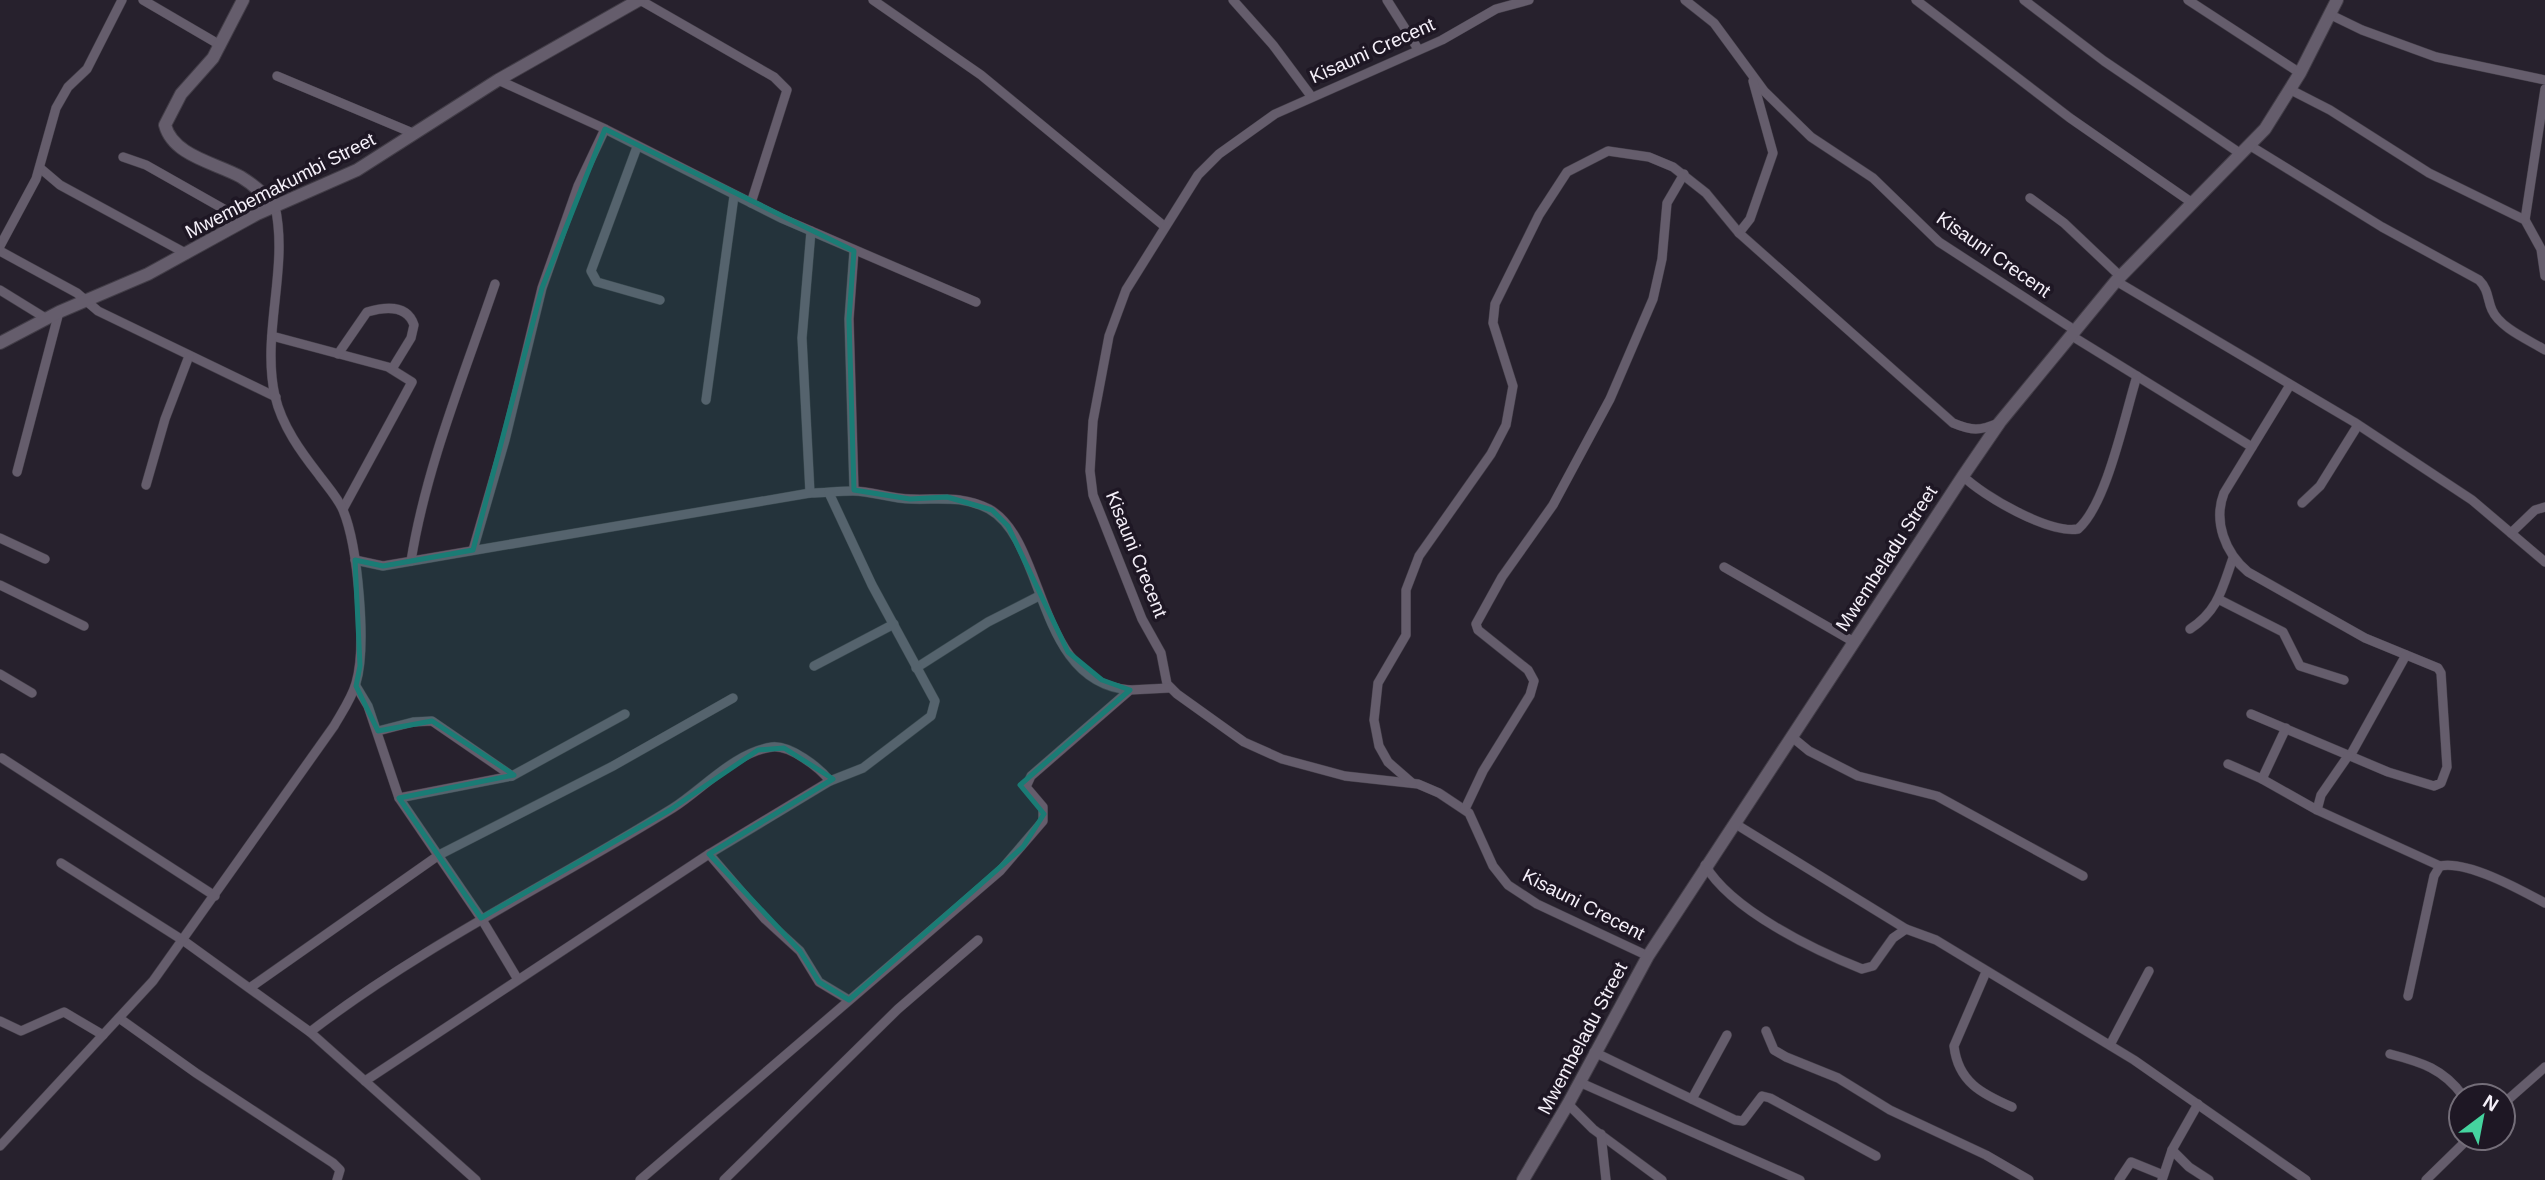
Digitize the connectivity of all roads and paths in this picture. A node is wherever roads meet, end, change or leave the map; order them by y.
1 (122, 0) edge
2 (143, 0) edge
3 (243, 0) edge
4 (639, 0) edge
5 (873, 0) edge
6 (1233, 0) edge
7 (1387, 0) edge
8 (1529, 0) edge
9 (1916, 0) edge
10 (2024, 0) edge
11 (2188, 0) edge
12 (2337, 0) edge
13 (1690, 1) edge
14 (2329, 13) junction
15 (220, 45) junction
16 (1418, 50) junction
17 (1751, 73) junction
18 (2300, 73) junction
19 (277, 76) dead end
20 (2545, 79) edge
21 (498, 80) junction
22 (2289, 89) junction
23 (2545, 89) edge
24 (1311, 96) junction
25 (605, 129) junction
26 (415, 134) junction
27 (638, 147) junction
28 (2245, 150) junction
29 (124, 157) dead end
30 (40, 168) junction
31 (1684, 174) junction
32 (734, 196) junction
33 (2031, 198) dead end
34 (2191, 202) junction
35 (751, 203) junction
36 (275, 206) junction
37 (2525, 220) junction
38 (245, 221) junction
39 (1164, 226) junction
40 (811, 231) junction
41 (1739, 233) junction
42 (0, 248) edge
43 (2543, 250) edge
44 (854, 251) junction
45 (187, 254) junction
46 (2545, 276) edge
47 (2118, 279) junction
48 (495, 284) dead end
49 (0, 290) edge
50 (88, 300) junction
51 (660, 300) dead end
52 (976, 302) dead end
53 (60, 312) junction
54 (47, 319) junction
55 (2074, 334) junction
56 (272, 336) junction
57 (0, 343) edge
58 (2545, 350) edge
59 (338, 354) junction
60 (189, 356) junction
61 (392, 369) junction
62 (2137, 376) junction
63 (2290, 385) junction
64 (275, 397) junction
65 (706, 400) dead end
66 (2000, 422) junction
67 (2358, 425) junction
68 (2252, 447) junction
69 (17, 472) dead end
70 (1963, 476) junction
71 (146, 485) dead end
72 (854, 491) junction
73 (828, 493) junction
74 (810, 494) junction
75 (2302, 503) dead end
76 (2545, 507) edge
77 (343, 509) junction
78 (2511, 533) junction
79 (0, 538) edge
80 (473, 550) junction
81 (2233, 558) junction
82 (45, 559) dead end
83 (355, 560) junction
84 (411, 561) junction
85 (2545, 562) edge
86 (1724, 567) dead end
87 (0, 585) edge
88 (1040, 596) junction
89 (2218, 599) junction
90 (894, 624) junction
91 (84, 626) dead end
92 (2190, 629) dead end
93 (1854, 642) junction
94 (2406, 655) junction
95 (814, 666) dead end
96 (916, 668) junction
97 (0, 674) edge
98 (2344, 680) dead end
99 (356, 686) junction
100 (1169, 688) junction
101 (1130, 690) junction
102 (32, 693) dead end
103 (733, 698) dead end
104 (625, 714) dead end
105 (2251, 714) dead end
106 (2286, 728) junction
107 (377, 730) junction
108 (1792, 737) junction
109 (2349, 756) junction
110 (2, 758) dead end
111 (2228, 764) dead end
112 (512, 776) junction
113 (2262, 779) junction
114 (830, 781) junction
115 (1412, 783) junction
116 (399, 798) junction
117 (1465, 809) junction
118 (2317, 810) junction
119 (1734, 823) junction
120 (709, 854) junction
121 (439, 855) junction
122 (61, 863) dead end
123 (1705, 865) junction
124 (2440, 866) junction
125 (2084, 876) dead end
126 (215, 896) junction
127 (2545, 903) edge
128 (481, 918) junction
129 (1906, 929) junction
130 (978, 940) dead end
131 (184, 941) junction
132 (1648, 956) junction
133 (2149, 971) dead end
134 (1986, 972) junction
135 (517, 978) junction
136 (251, 987) junction
137 (2408, 996) dead end
138 (849, 1000) junction
139 (119, 1018) junction
140 (0, 1021) edge
141 (1766, 1031) dead end
142 (310, 1032) junction
143 (103, 1035) junction
144 (1727, 1035) dead end
145 (2110, 1045) junction
146 (1594, 1052) junction
147 (2390, 1054) dead end
148 (2545, 1067) edge
149 (365, 1081) junction
150 (1579, 1082) junction
151 (2452, 1082) edge
152 (2517, 1092) edge
153 (1692, 1099) junction
154 (1568, 1104) junction
155 (2198, 1104) junction
156 (2012, 1107) dead end
157 (1601, 1134) junction
158 (0, 1146) edge
159 (2172, 1150) junction
160 (2455, 1152) edge
161 (1876, 1156) dead end
162 (2162, 1177) edge
163 (337, 1180) edge
164 (477, 1180) edge
165 (640, 1180) edge
166 (724, 1180) edge
167 (1523, 1180) edge
168 (1606, 1180) edge
169 (1662, 1180) edge
170 (1800, 1180) edge
171 (2029, 1180) edge
172 (2119, 1180) edge
173 (2209, 1180) edge
174 (2306, 1180) edge
175 (2426, 1180) edge

1 - 30 street
2 - 15 street
3 - 15 street
4 - 21 street, Mwembemakumbi Street
4 - 35 street
5 - 39 street
6 - 24 street
7 - 16 street
8 - 16 street, Kisauni Crecent
9 - 34 street
10 - 28 street
11 - 18 street
12 - 14 street, Mwembeladu Street
13 - 17 street, Kisauni Crecent
14 - 18 street, Mwembeladu Street
14 - 20 street
15 - 36 street
16 - 24 street, Kisauni Crecent
17 - 41 street
17 - 55 street, Kisauni Crecent
18 - 22 street, Mwembeladu Street
19 - 26 street
21 - 25 street
21 - 26 street, Mwembemakumbi Street
22 - 28 street, Mwembeladu Street
22 - 37 street
23 - 37 street
24 - 39 street, Kisauni Crecent
25 - 27 street
25 - 80 street
26 - 36 street, Mwembemakumbi Street
27 - 32 street
27 - 51 street
28 - 34 street, Mwembeladu Street
28 - 58 street
29 - 38 street
30 - 42 street
30 - 45 street
31 - 41 street
31 - 115 street
31 - 117 street
32 - 35 street
32 - 65 street
33 - 47 street
34 - 47 street, Mwembeladu Street
35 - 40 street
36 - 38 street, Mwembemakumbi Street
36 - 56 street
37 - 43 street
38 - 45 street, Mwembemakumbi Street
39 - 100 street, Kisauni Crecent
40 - 44 street
40 - 74 street
41 - 66 street
42 - 50 street
43 - 46 street
44 - 52 street
44 - 72 street
45 - 50 street, Mwembemakumbi Street
47 - 55 street, Mwembeladu Street
47 - 63 street
48 - 84 street
49 - 54 street
50 - 53 street, Mwembemakumbi Street
50 - 60 street
53 - 54 street, Mwembemakumbi Street
53 - 69 street
54 - 57 street, Mwembemakumbi Street
55 - 62 street, Kisauni Crecent
55 - 66 street, Mwembeladu Street
56 - 59 street
56 - 64 street
59 - 61 street
59 - 61 street
60 - 64 street
60 - 71 street
61 - 77 street
62 - 68 street, Kisauni Crecent
62 - 70 street
63 - 67 street
63 - 68 street
64 - 77 street
66 - 70 street, Mwembeladu Street
67 - 75 street
67 - 78 street
68 - 81 street
70 - 93 street, Mwembeladu Street
72 - 73 street
72 - 88 street
73 - 74 street
73 - 90 street
74 - 80 street
76 - 78 street
77 - 83 street
78 - 85 street
79 - 82 street
80 - 84 street
81 - 89 street
81 - 94 street
83 - 84 street
83 - 99 street
86 - 93 street
87 - 91 street
88 - 96 street
88 - 101 street
89 - 92 street
89 - 98 street
90 - 95 street
90 - 96 street
93 - 108 street, Mwembeladu Street
94 - 109 street
94 - 109 street
96 - 114 street
97 - 102 street
99 - 107 street
99 - 126 street
100 - 101 street
100 - 115 street
101 - 138 street
103 - 121 street
104 - 112 street
105 - 106 street
106 - 109 street
106 - 113 street
107 - 112 street
107 - 116 street
108 - 119 street, Mwembeladu Street
108 - 125 street
109 - 118 street
110 - 126 street
111 - 113 street
112 - 116 street
113 - 118 street
114 - 120 street
114 - 128 street
115 - 117 street
116 - 121 street
117 - 132 street, Kisauni Crecent
118 - 124 street
119 - 123 street, Mwembeladu Street
119 - 129 street
120 - 135 street
120 - 138 street
121 - 128 street
121 - 136 street
122 - 131 street
123 - 129 street
123 - 132 street, Mwembeladu Street
124 - 127 street
124 - 137 street
126 - 131 street
128 - 135 street
128 - 142 street
129 - 134 street
130 - 166 street
131 - 136 street
131 - 139 street
132 - 146 street, Mwembeladu Street
133 - 145 street
134 - 145 street
134 - 156 street
135 - 149 street
136 - 142 street
138 - 165 street
139 - 143 street
139 - 163 street
140 - 143 street
141 - 171 street
142 - 149 street
143 - 158 street
144 - 153 street
145 - 155 street
146 - 150 street, Mwembeladu Street
146 - 153 street
147 - 151 street
148 - 152 street
149 - 164 street
150 - 154 street, Mwembeladu Street
150 - 170 street
153 - 161 street
154 - 157 street
154 - 167 street, Mwembeladu Street
155 - 159 street
155 - 174 street
157 - 168 street
157 - 169 street
159 - 162 street
159 - 173 street
160 - 175 street
162 - 172 street

